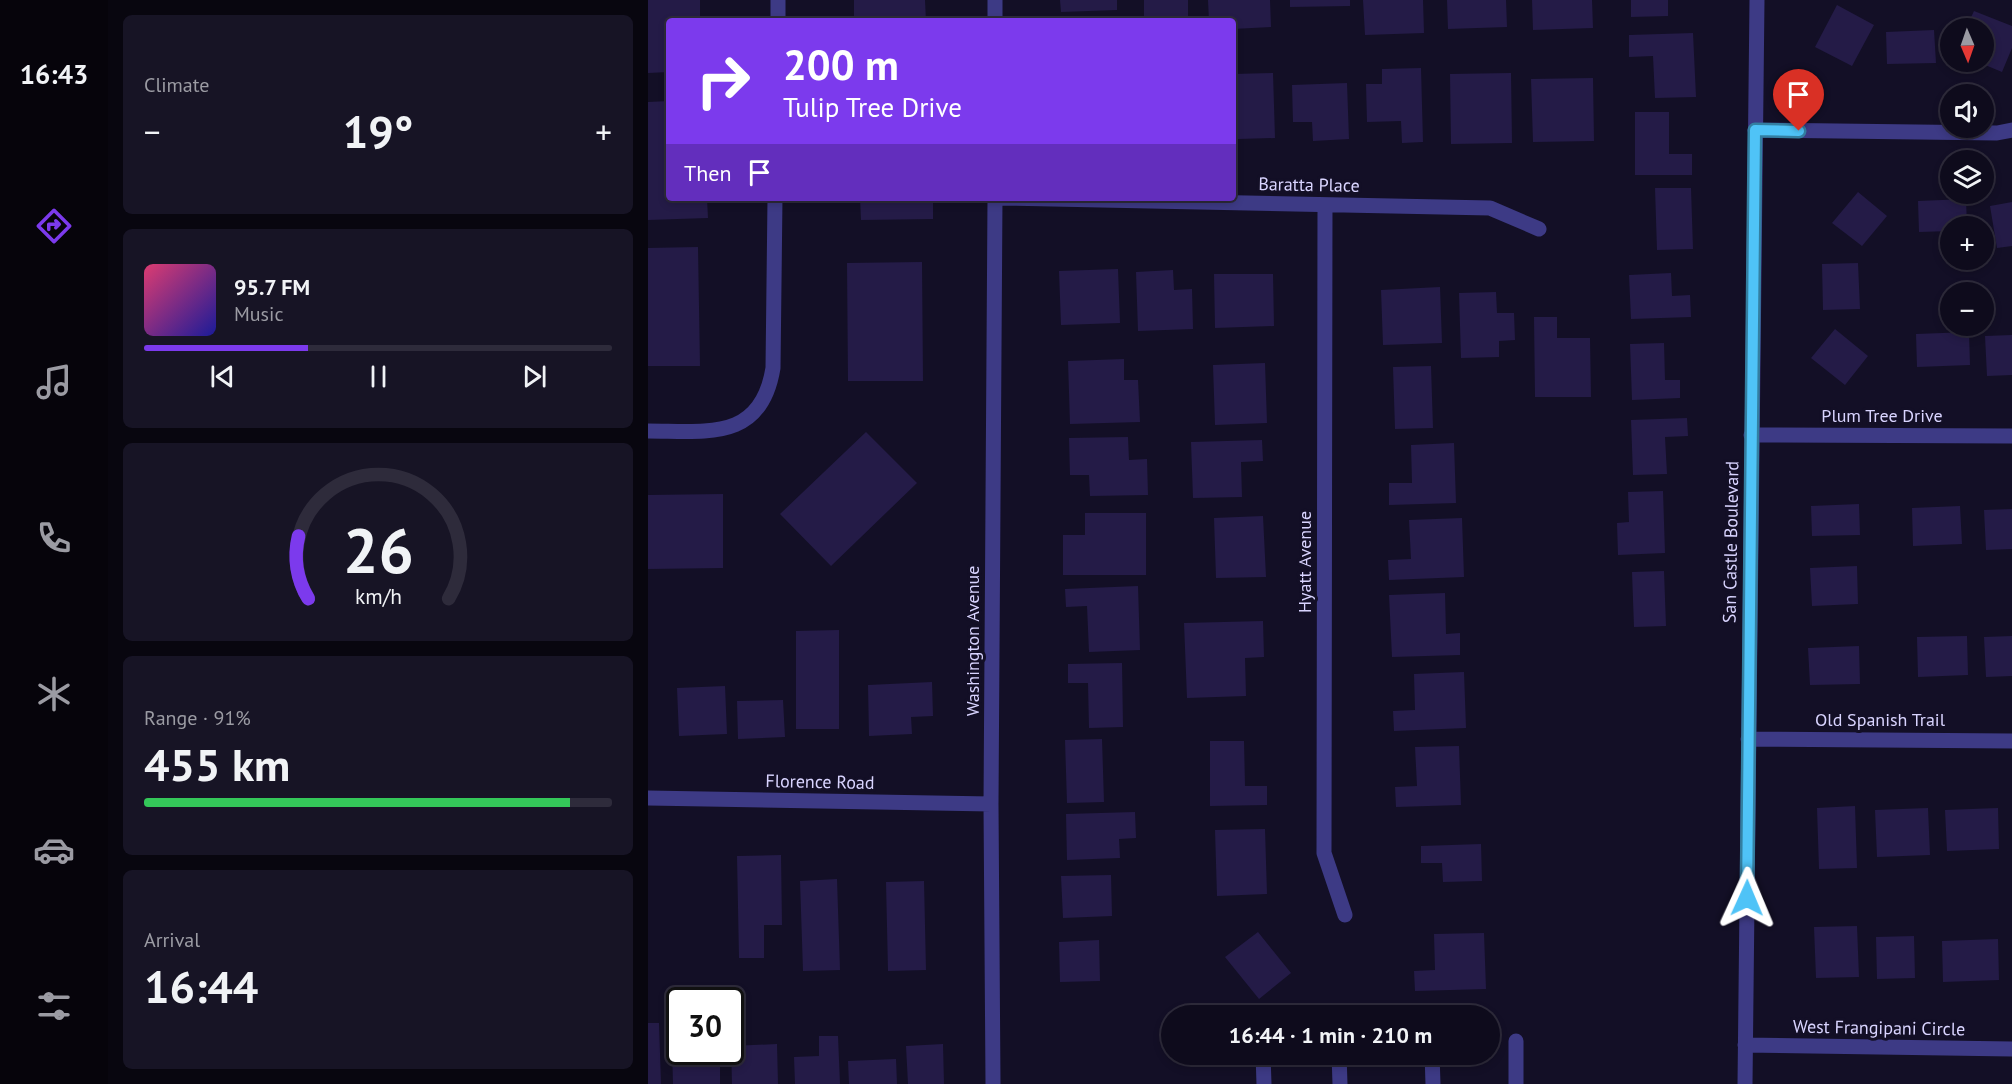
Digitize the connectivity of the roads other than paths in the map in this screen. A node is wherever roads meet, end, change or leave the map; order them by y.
1 (778, 0) edge
2 (995, 0) edge
3 (1756, 0) edge
4 (777, 18) edge
5 (995, 18) edge
6 (1755, 130) junction
7 (2012, 130) edge
8 (775, 201) edge
9 (995, 201) edge
10 (1140, 201) edge
11 (1325, 205) junction
12 (1539, 229) dead end
13 (648, 430) edge
14 (1751, 435) junction
15 (2012, 436) edge
16 (1748, 739) junction
17 (2012, 741) edge
18 (648, 798) edge
19 (991, 804) junction
20 (1345, 915) dead end
21 (1516, 1041) dead end
22 (1745, 1045) junction
23 (2012, 1049) edge
24 (1263, 1065) edge
25 (1340, 1065) edge
26 (1432, 1065) edge
27 (993, 1084) edge
28 (1264, 1084) edge
29 (1341, 1084) edge
30 (1432, 1084) edge
31 (1516, 1084) edge
32 (1744, 1084) edge

1 - 4 street
2 - 5 street
3 - 6 street, San Castle Boulevard
6 - 7 street
6 - 14 street, San Castle Boulevard
8 - 13 street
9 - 19 street, Washington Avenue
10 - 11 street, Baratta Place
11 - 12 street, Baratta Place
11 - 20 street, Hyatt Avenue
14 - 15 street, Plum Tree Drive
14 - 16 street, San Castle Boulevard
16 - 17 street, Old Spanish Trail
16 - 22 street, San Castle Boulevard
18 - 19 street, Florence Road
19 - 27 street, Washington Avenue
21 - 31 street
22 - 23 street, West Frangipani Circle
22 - 32 street, San Castle Boulevard
24 - 28 street
25 - 29 street
26 - 30 street

